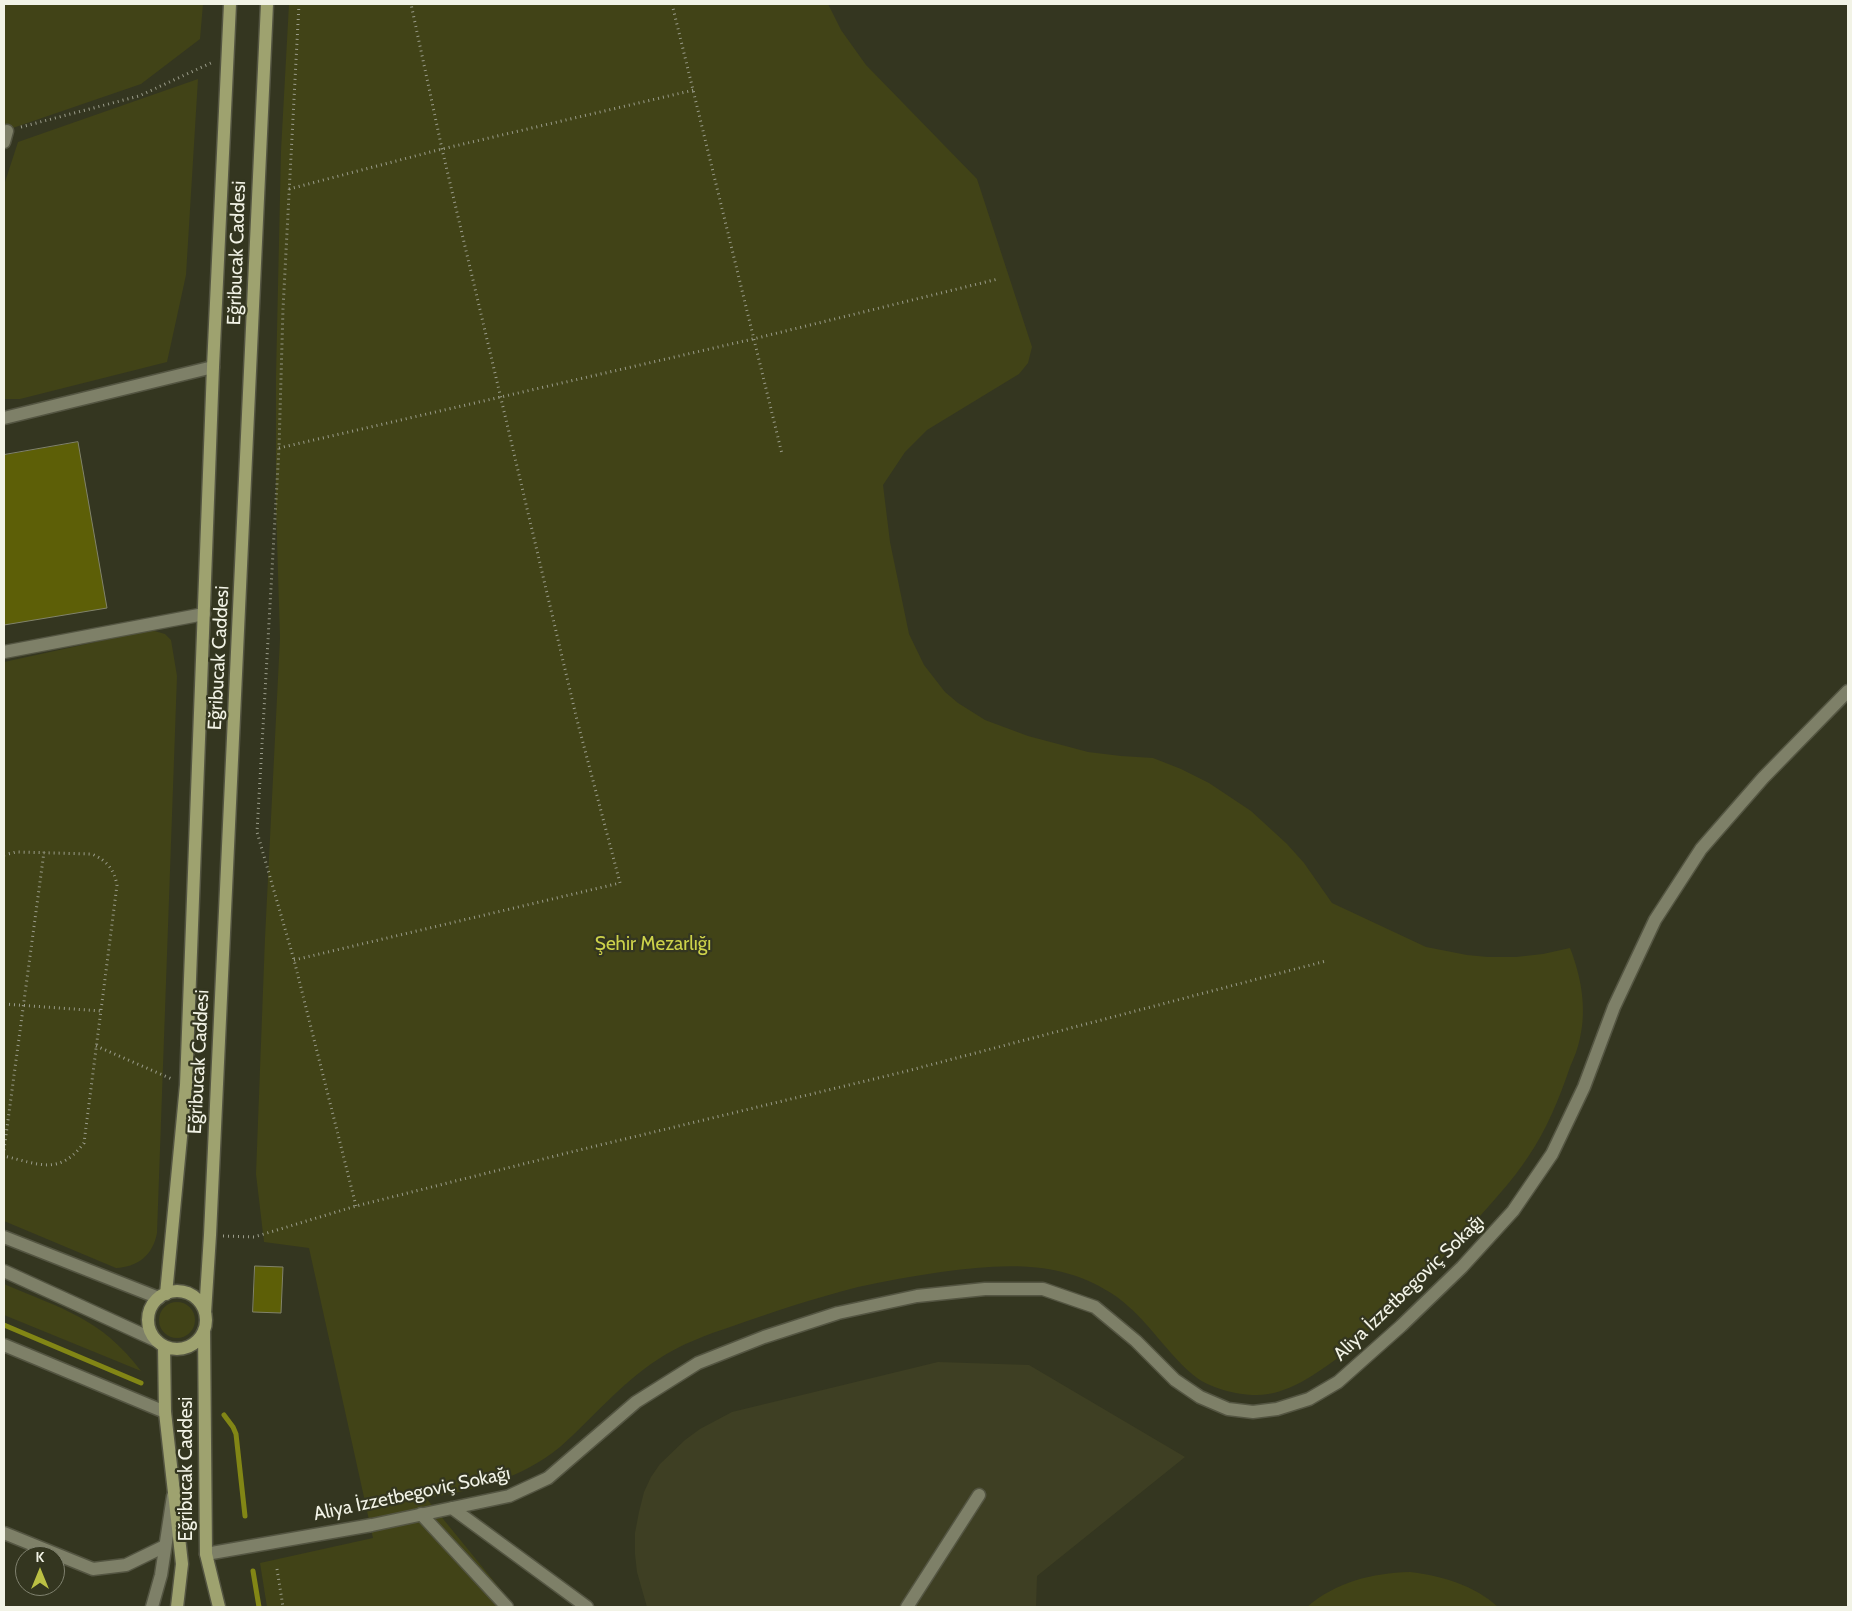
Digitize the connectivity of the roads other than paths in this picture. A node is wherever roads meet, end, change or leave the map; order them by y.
1 (230, 4) edge
2 (267, 4) edge
3 (213, 366) junction
4 (4, 418) edge
5 (204, 614) junction
6 (4, 652) edge
7 (1848, 691) edge
8 (4, 1237) edge
9 (4, 1270) edge
10 (162, 1296) junction
11 (205, 1313) junction
12 (204, 1330) junction
13 (160, 1344) junction
14 (4, 1345) edge
15 (165, 1412) junction
16 (173, 1491) junction
17 (979, 1495) dead end
18 (452, 1508) junction
19 (421, 1514) junction
20 (4, 1533) edge
21 (165, 1546) junction
22 (206, 1554) junction
23 (152, 1607) edge
24 (177, 1607) edge
25 (219, 1607) edge
26 (507, 1607) edge
27 (587, 1607) edge
28 (907, 1607) edge

1 - 3 main road, Eğribucak Caddesi
2 - 11 main road, Eğribucak Caddesi
3 - 4 street
3 - 5 main road, Eğribucak Caddesi
5 - 6 street
5 - 10 main road, Eğribucak Caddesi
7 - 18 street, Aliya İzzetbegoviç Sokağı
8 - 10 street
9 - 13 street
10 - 11 main road
10 - 13 main road
11 - 12 main road
12 - 13 main road
12 - 22 main road, Eğribucak Caddesi
13 - 15 main road, Eğribucak Caddesi
14 - 15 street
15 - 16 main road, Eğribucak Caddesi
16 - 21 street
16 - 24 main road, Eğribucak Caddesi
17 - 28 street
18 - 19 street, Aliya İzzetbegoviç Sokağı
18 - 27 street
19 - 22 street, Aliya İzzetbegoviç Sokağı
19 - 26 street
20 - 21 street
21 - 23 street
22 - 25 main road, Eğribucak Caddesi

